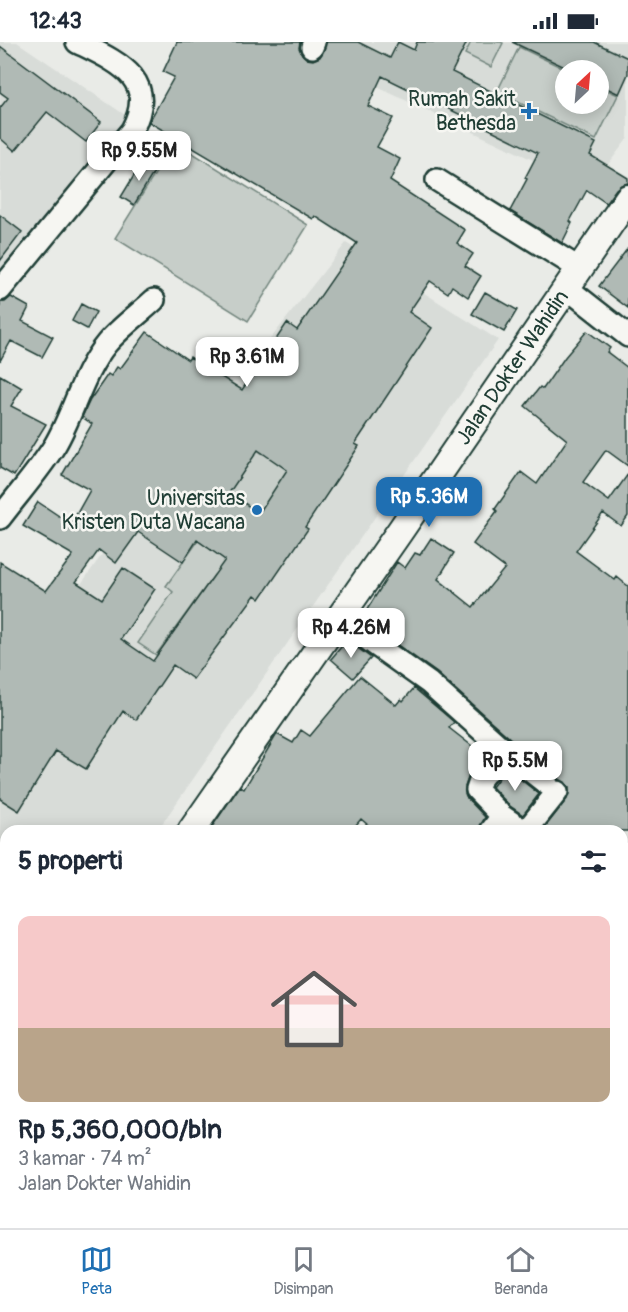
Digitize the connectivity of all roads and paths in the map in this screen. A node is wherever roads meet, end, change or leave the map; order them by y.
1 (77, 42) edge
2 (437, 180) dead end
3 (628, 198) edge
4 (573, 278) junction
5 (0, 290) edge
6 (154, 300) dead end
7 (628, 336) edge
8 (0, 518) edge
9 (339, 619) junction
10 (504, 750) junction
11 (497, 824) edge
12 (195, 825) edge
13 (529, 825) edge

1 - 5 street
2 - 4 street
3 - 4 main road, Jalan Dokter Wahidin
4 - 7 street
4 - 9 main road, Jalan Dokter Wahidin
6 - 8 street
9 - 10 street
9 - 12 main road, Jalan Dokter Wahidin
10 - 11 street
10 - 13 street

